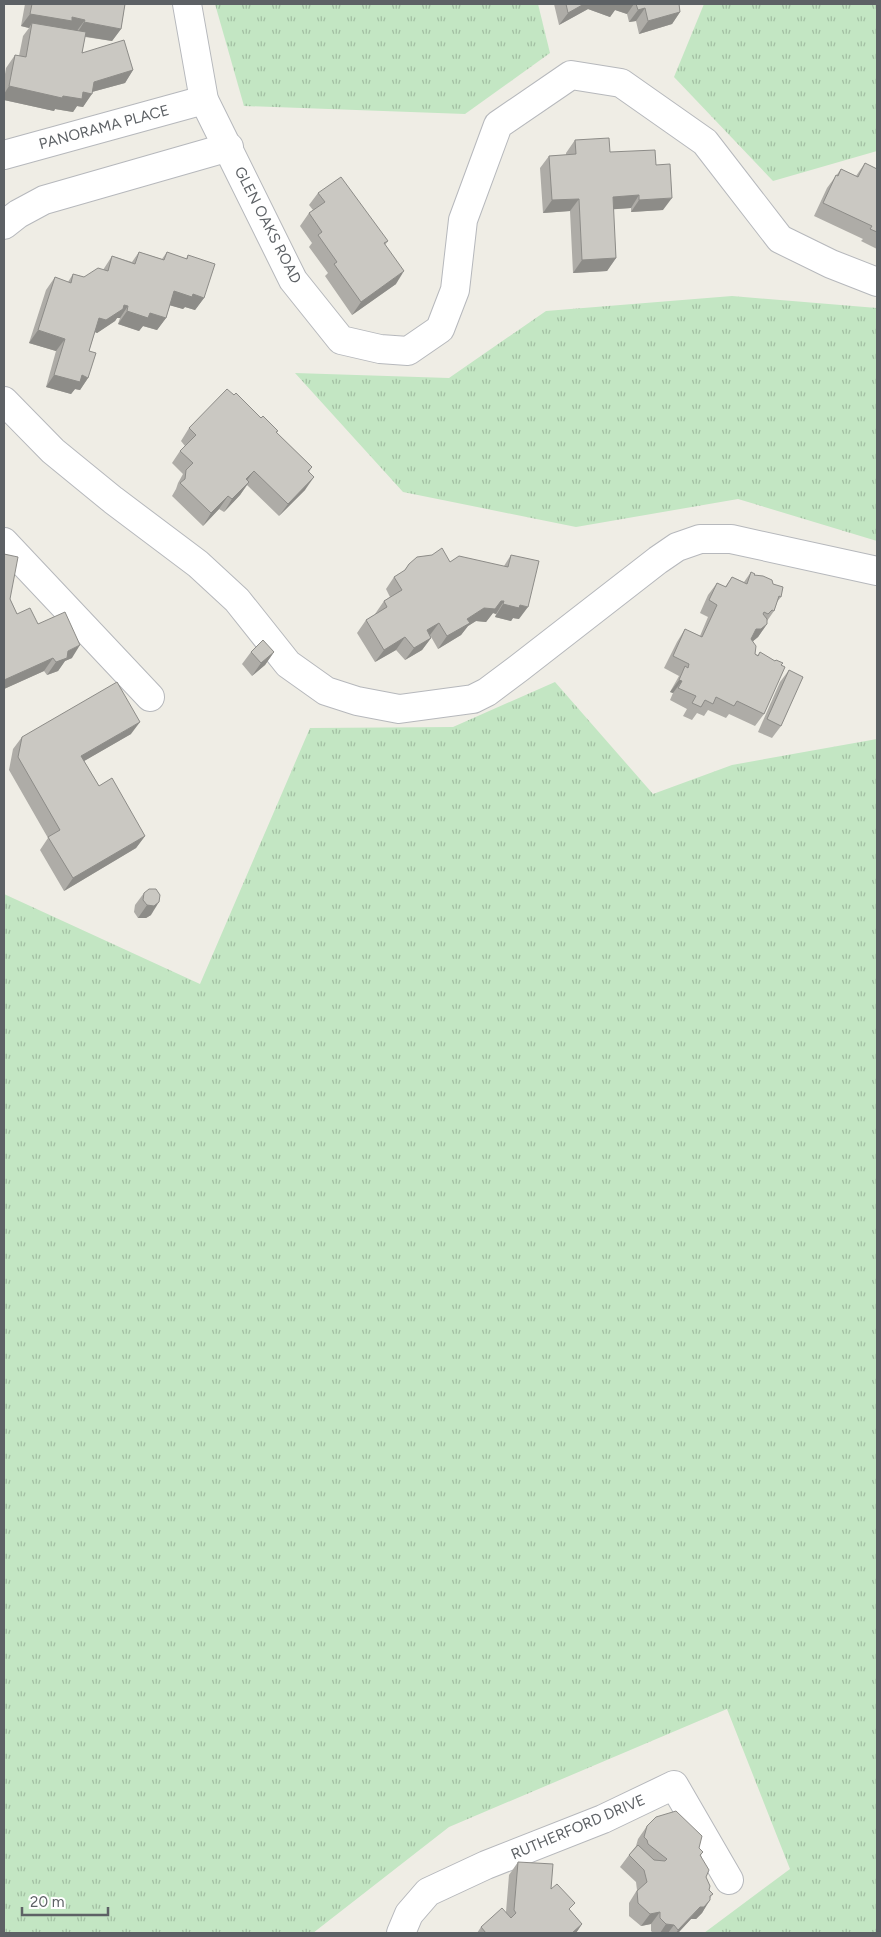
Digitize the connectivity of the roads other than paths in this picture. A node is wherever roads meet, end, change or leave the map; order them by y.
1 (186, 4) edge
2 (204, 100) junction
3 (229, 147) junction
4 (4, 155) edge
5 (4, 225) edge
6 (877, 282) edge
7 (4, 401) edge
8 (4, 542) edge
9 (877, 571) edge
10 (150, 697) dead end
11 (729, 1880) dead end
12 (401, 1933) edge

1 - 2 street, GLEN OAKS ROAD
2 - 3 street, GLEN OAKS ROAD
2 - 4 street, PANORAMA PLACE
3 - 5 street
3 - 6 street, GLEN OAKS ROAD
7 - 9 street
8 - 10 street
11 - 12 street, RUTHERFORD DRIVE

